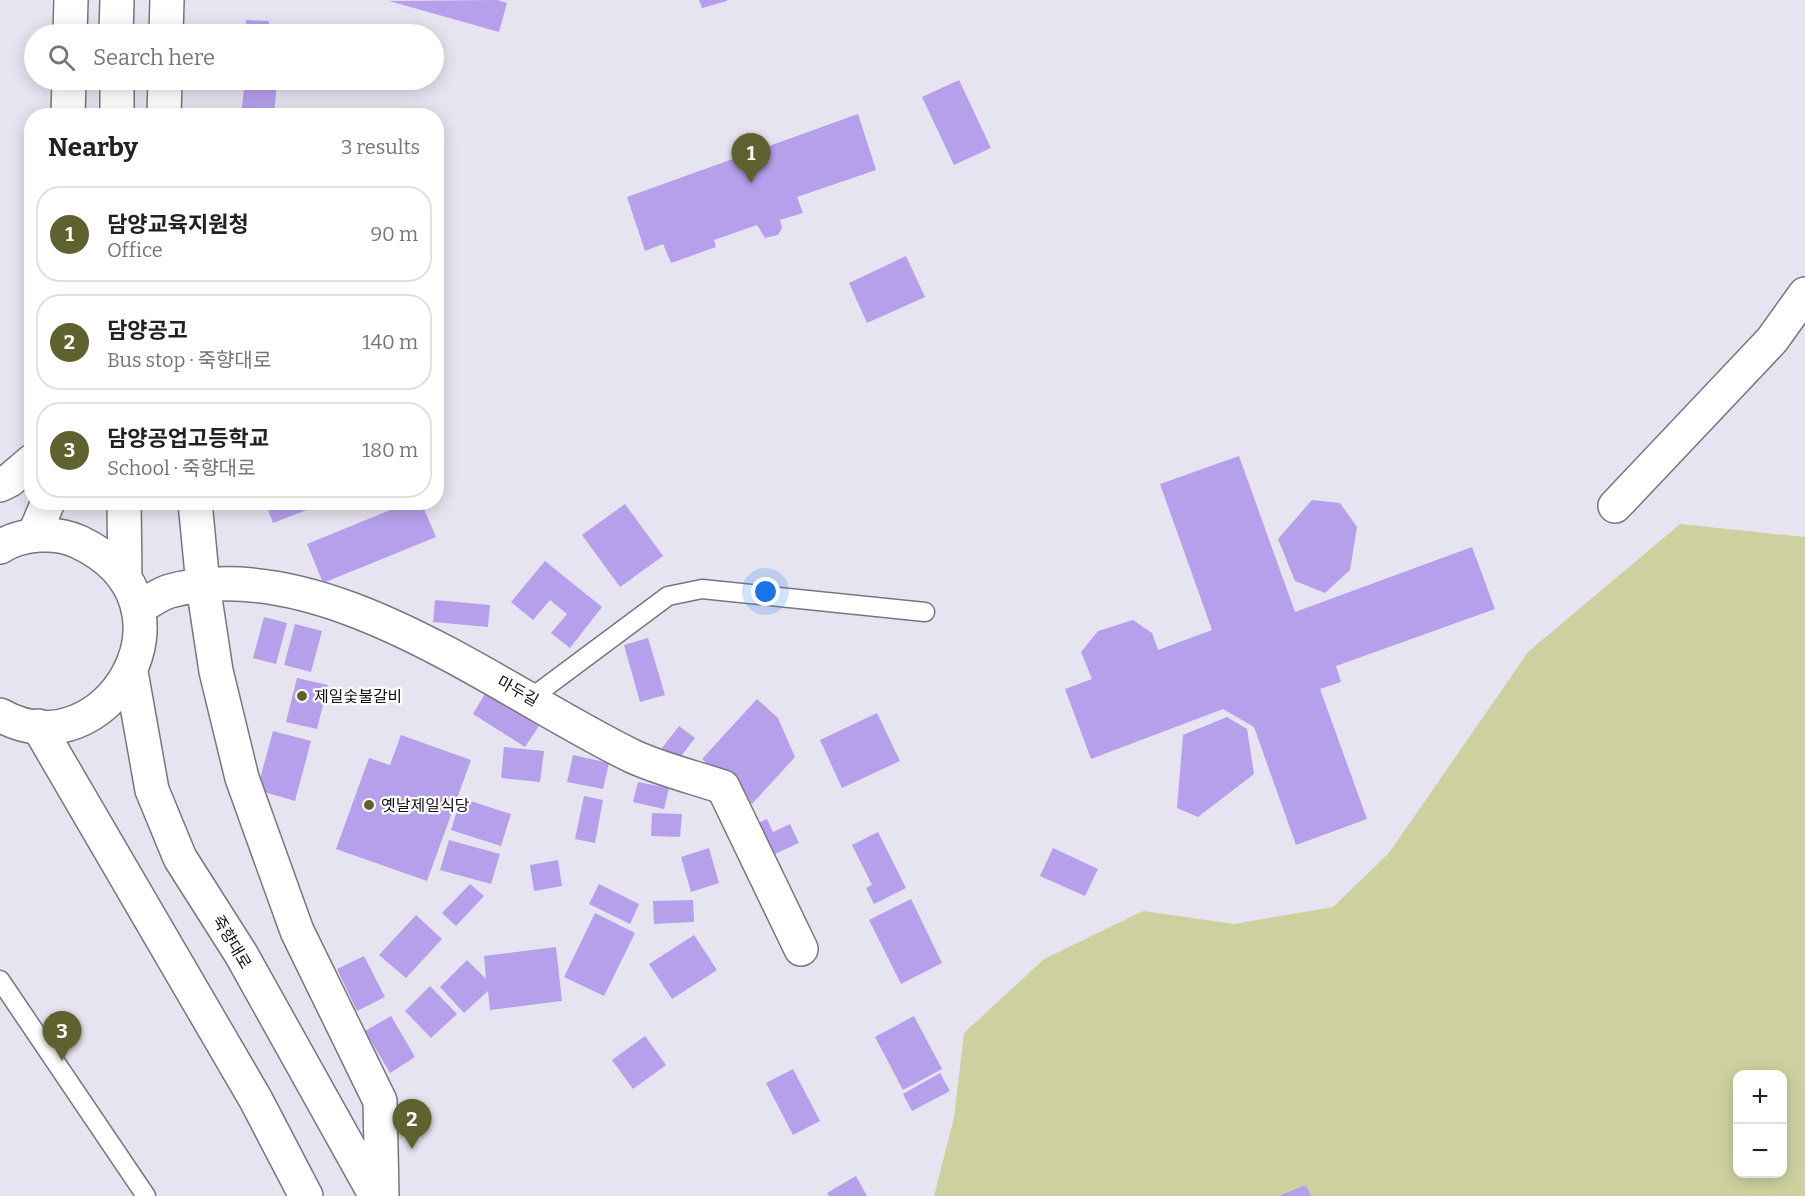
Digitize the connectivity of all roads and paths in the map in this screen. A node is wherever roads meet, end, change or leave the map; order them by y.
1 (71, 0) edge
2 (117, 0) edge
3 (167, 0) edge
4 (70, 24) edge
5 (117, 24) edge
6 (166, 24) edge
7 (69, 90) edge
8 (117, 90) edge
9 (165, 90) edge
10 (68, 108) edge
11 (117, 108) edge
12 (164, 108) edge
13 (1805, 294) edge
14 (24, 468) edge
15 (0, 484) edge
16 (1615, 506) dead end
17 (45, 510) edge
18 (124, 510) edge
19 (196, 510) edge
20 (34, 535) junction
21 (0, 547) edge
22 (125, 579) junction
23 (202, 585) junction
24 (138, 608) junction
25 (925, 612) dead end
26 (131, 672) junction
27 (531, 698) junction
28 (12, 724) edge
29 (801, 949) dead end
30 (0, 980) edge
31 (146, 1196) edge
32 (306, 1196) edge
33 (376, 1196) edge
34 (382, 1196) edge

1 - 4 street
2 - 5 street
3 - 6 street
7 - 10 street
8 - 11 street
9 - 12 street
13 - 16 street
14 - 15 street
17 - 20 street
18 - 22 street
19 - 23 street
20 - 21 street
20 - 22 street
22 - 24 street
23 - 24 street, 마두길
23 - 27 street, 마두길
23 - 34 street
24 - 26 street
25 - 27 lane
26 - 28 street
26 - 33 street, 죽향대로
27 - 29 street, 마두길
28 - 32 street
30 - 31 lane

